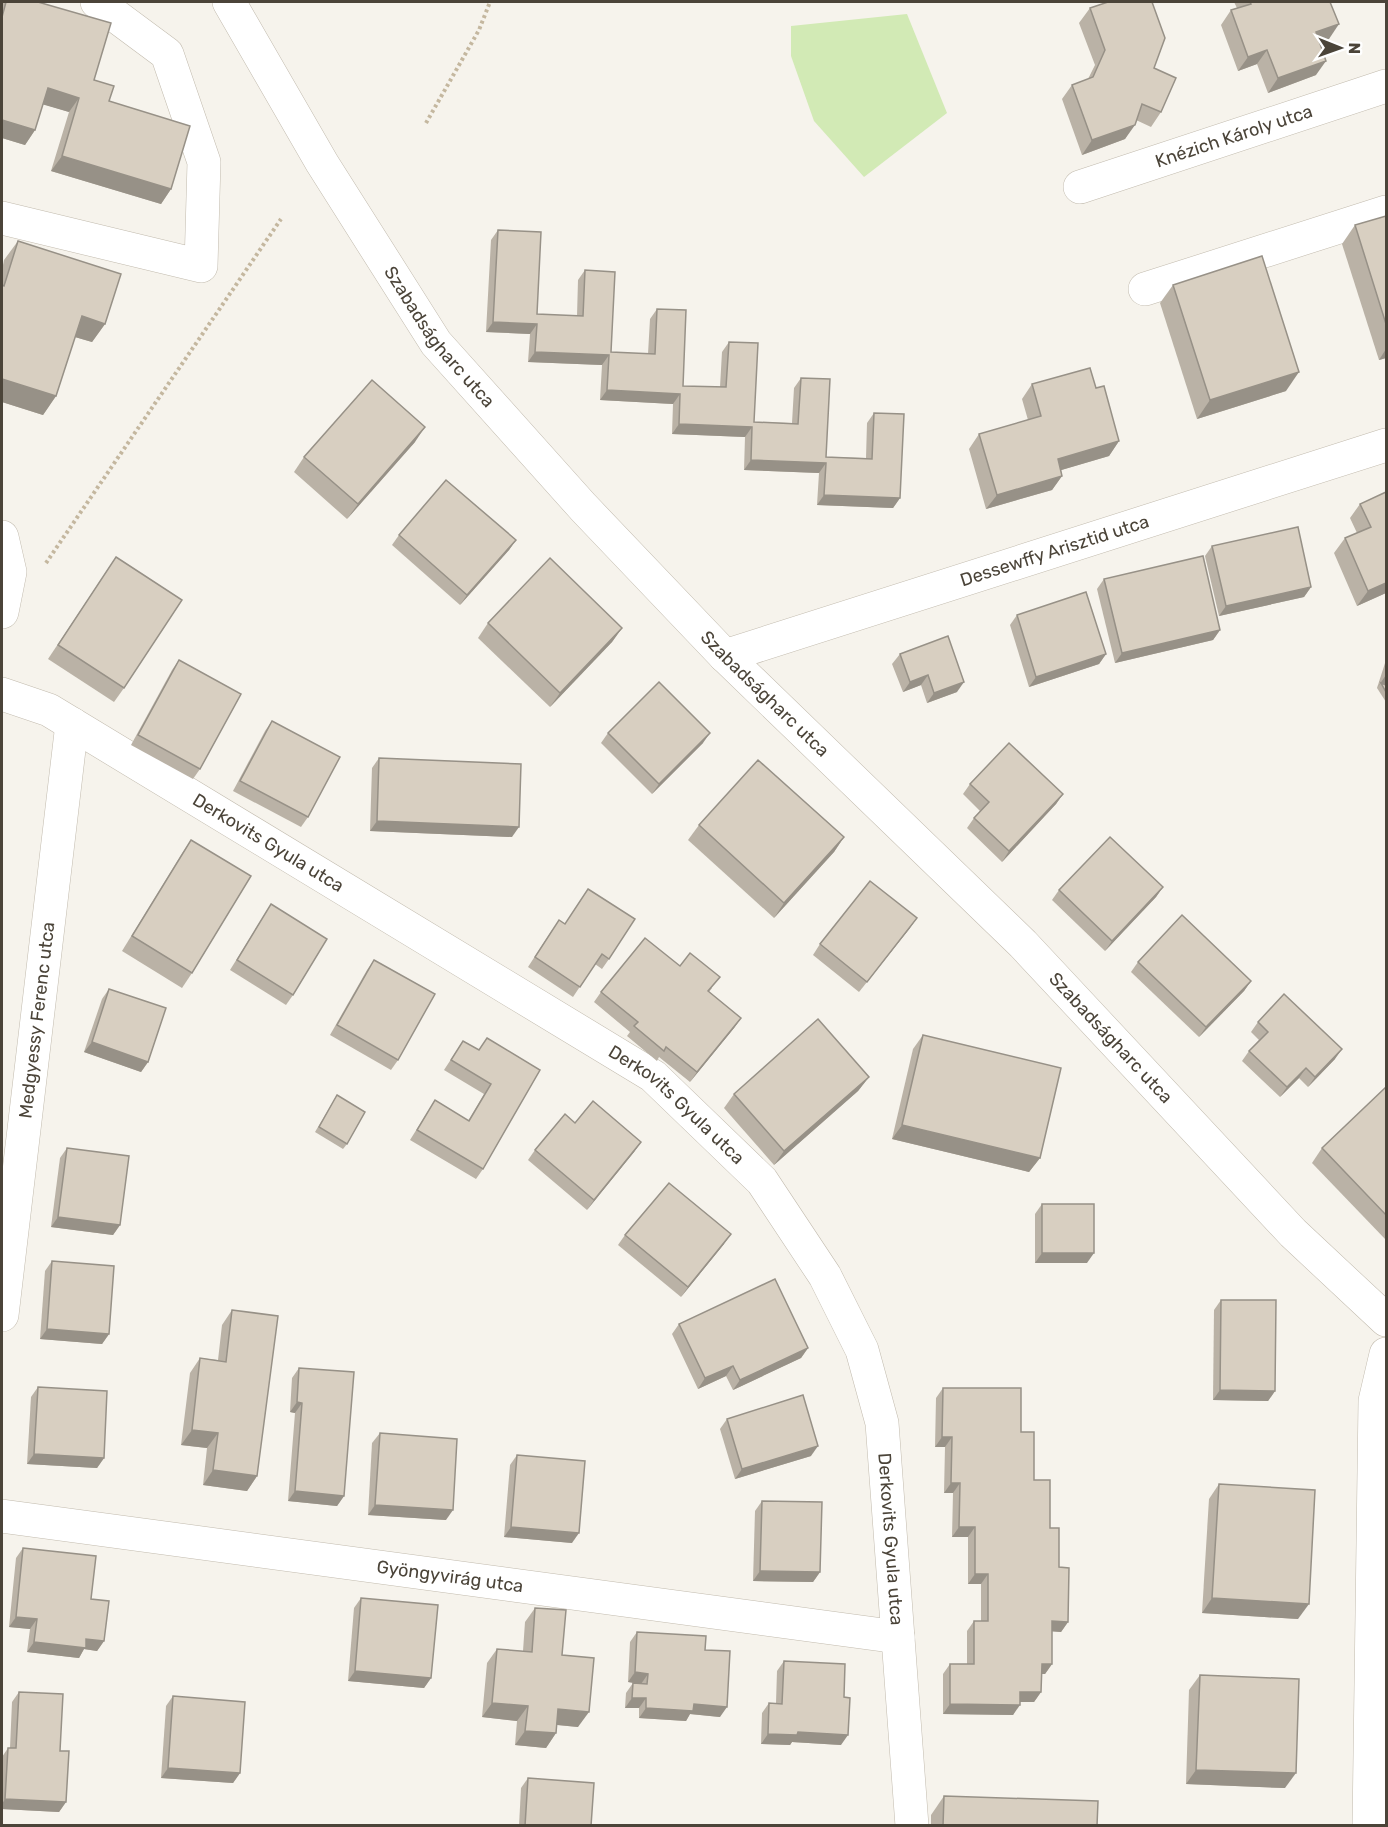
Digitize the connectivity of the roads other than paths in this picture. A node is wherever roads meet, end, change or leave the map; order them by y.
1 (96, 2) edge
2 (229, 2) edge
3 (1386, 86) edge
4 (1080, 188) dead end
5 (1386, 212) edge
6 (2, 218) edge
7 (1145, 289) dead end
8 (1386, 445) edge
9 (2, 537) edge
10 (2, 612) edge
11 (725, 656) junction
12 (2, 694) edge
13 (72, 724) junction
14 (2, 1315) edge
15 (1386, 1320) edge
16 (1386, 1354) edge
17 (2, 1516) edge
18 (898, 1637) junction
19 (912, 1826) edge
20 (1369, 1826) edge

1 - 6 street
2 - 11 street, Szabadságharc utca
3 - 4 street, Knézich Károly utca
5 - 7 street
8 - 11 street, Dessewffy Arisztid utca
9 - 10 street
11 - 15 street, Szabadságharc utca
12 - 13 street, Derkovits Gyula utca
13 - 14 street, Medgyessy Ferenc utca
13 - 18 street, Derkovits Gyula utca
16 - 20 street
17 - 18 street, Gyöngyvirág utca
18 - 19 street, Derkovits Gyula utca

